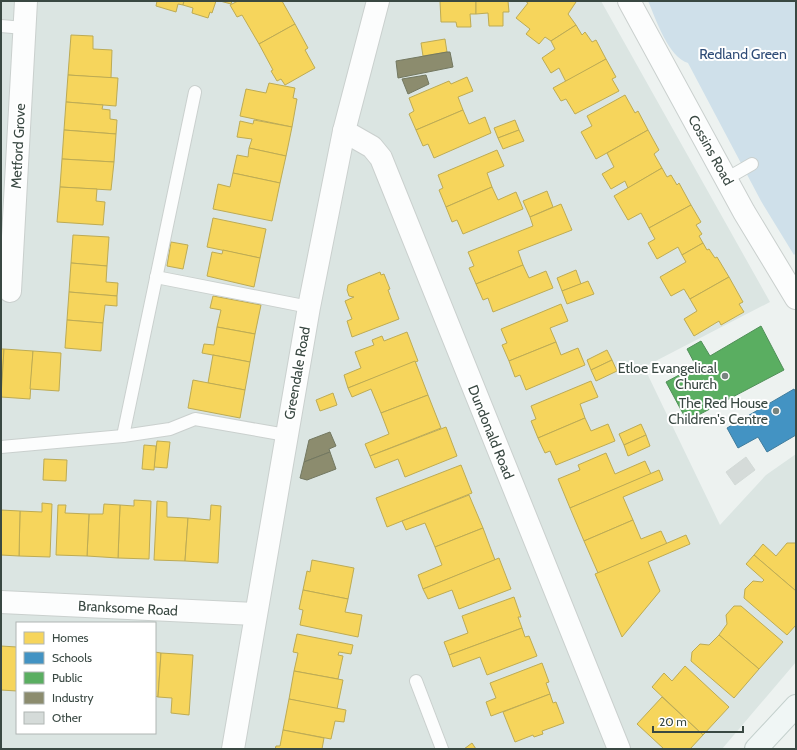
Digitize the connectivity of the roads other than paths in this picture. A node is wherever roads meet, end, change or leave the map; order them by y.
1 (26, 1) edge
2 (378, 1) edge
3 (629, 1) edge
4 (1, 26) edge
5 (24, 28) junction
6 (195, 92) dead end
7 (344, 131) junction
8 (752, 164) dead end
9 (726, 179) junction
10 (156, 277) junction
11 (10, 292) dead end
12 (796, 298) edge
13 (309, 307) junction
14 (123, 436) junction
15 (286, 436) junction
16 (1, 447) edge
17 (1, 602) edge
18 (255, 614) junction
19 (416, 681) dead end
20 (796, 706) edge
21 (232, 749) edge
22 (442, 749) edge
23 (619, 749) edge
24 (756, 749) edge

1 - 5 street, Metford Grove
2 - 7 street, Greendale Road
3 - 9 street, Cossins Road
4 - 5 lane
5 - 11 street, Metford Grove
6 - 10 lane
7 - 13 street, Greendale Road
7 - 23 street, Dundonald Road
8 - 9 lane
9 - 12 street, Cossins Road
10 - 13 lane
10 - 14 lane
13 - 15 street, Greendale Road
14 - 15 lane
14 - 16 lane
15 - 18 street, Greendale Road
17 - 18 street, Branksome Road
18 - 21 street, Greendale Road
19 - 22 lane
20 - 24 main road

